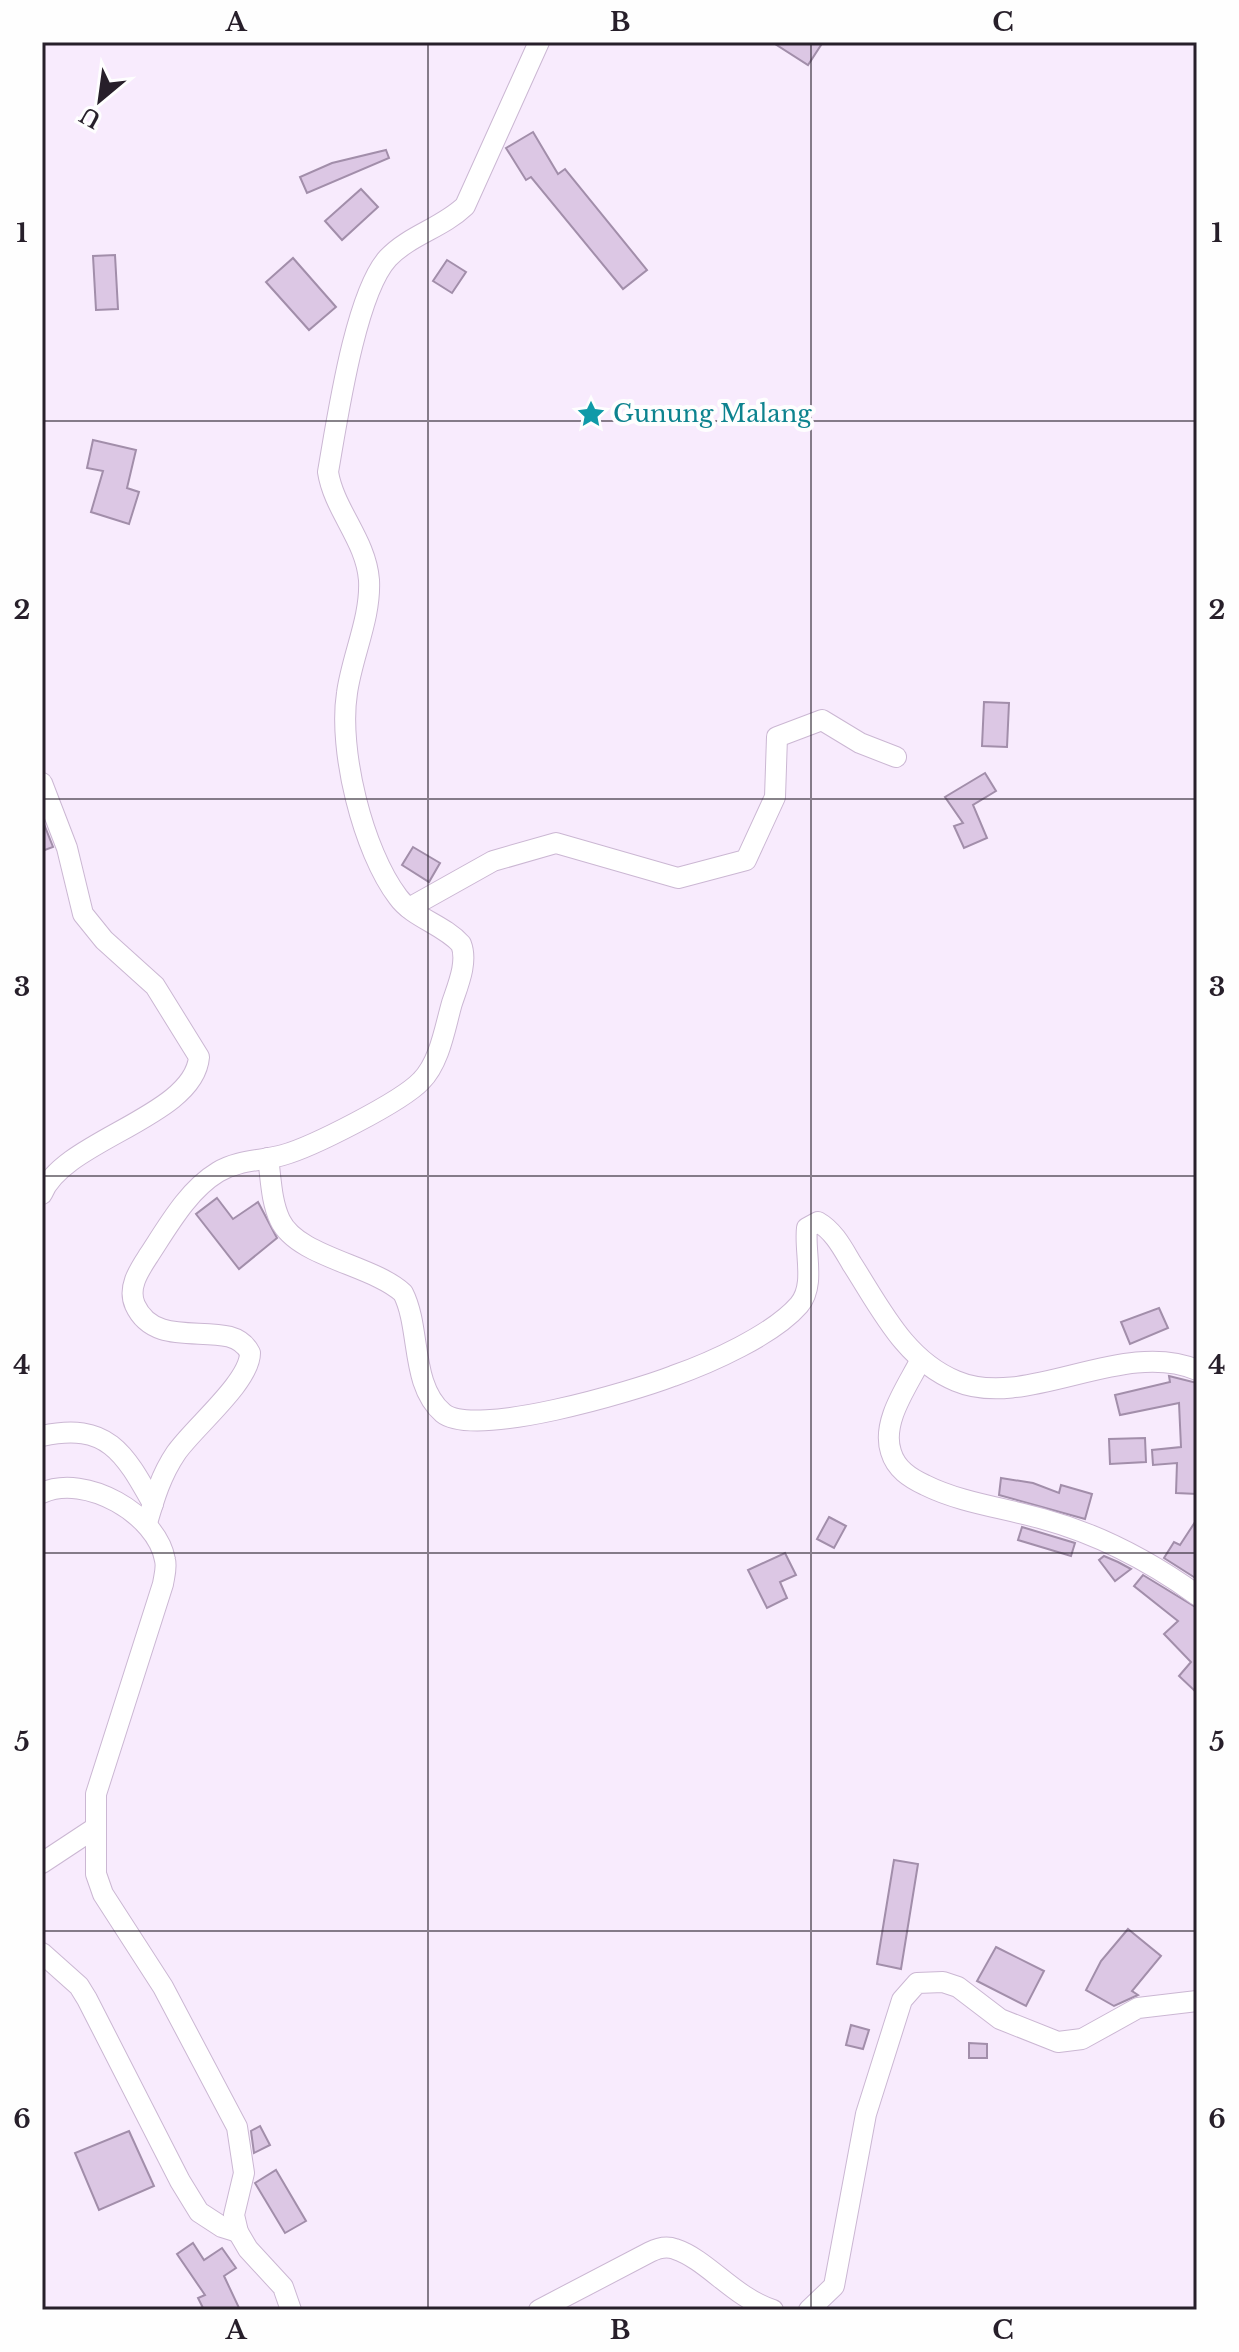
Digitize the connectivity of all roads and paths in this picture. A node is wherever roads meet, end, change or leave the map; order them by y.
1 (539, 42) edge
2 (896, 757) dead end
3 (42, 783) edge
4 (409, 908) junction
5 (268, 1158) junction
6 (42, 1194) edge
7 (920, 1361) junction
8 (1197, 1370) edge
9 (42, 1436) edge
10 (42, 1493) edge
11 (150, 1514) junction
12 (1197, 1595) edge
13 (95, 1828) junction
14 (42, 1863) edge
15 (42, 1953) edge
16 (1197, 2001) edge
17 (238, 2232) junction
18 (291, 2310) edge
19 (539, 2310) edge
20 (773, 2310) edge
21 (809, 2310) edge

1 - 4 street
2 - 4 street
3 - 6 street
4 - 5 street
5 - 7 street
5 - 11 street
7 - 8 street
7 - 12 street
9 - 11 street
10 - 11 street
11 - 13 street
13 - 14 street
13 - 17 street
15 - 17 street
16 - 21 street
17 - 18 street
19 - 20 street

